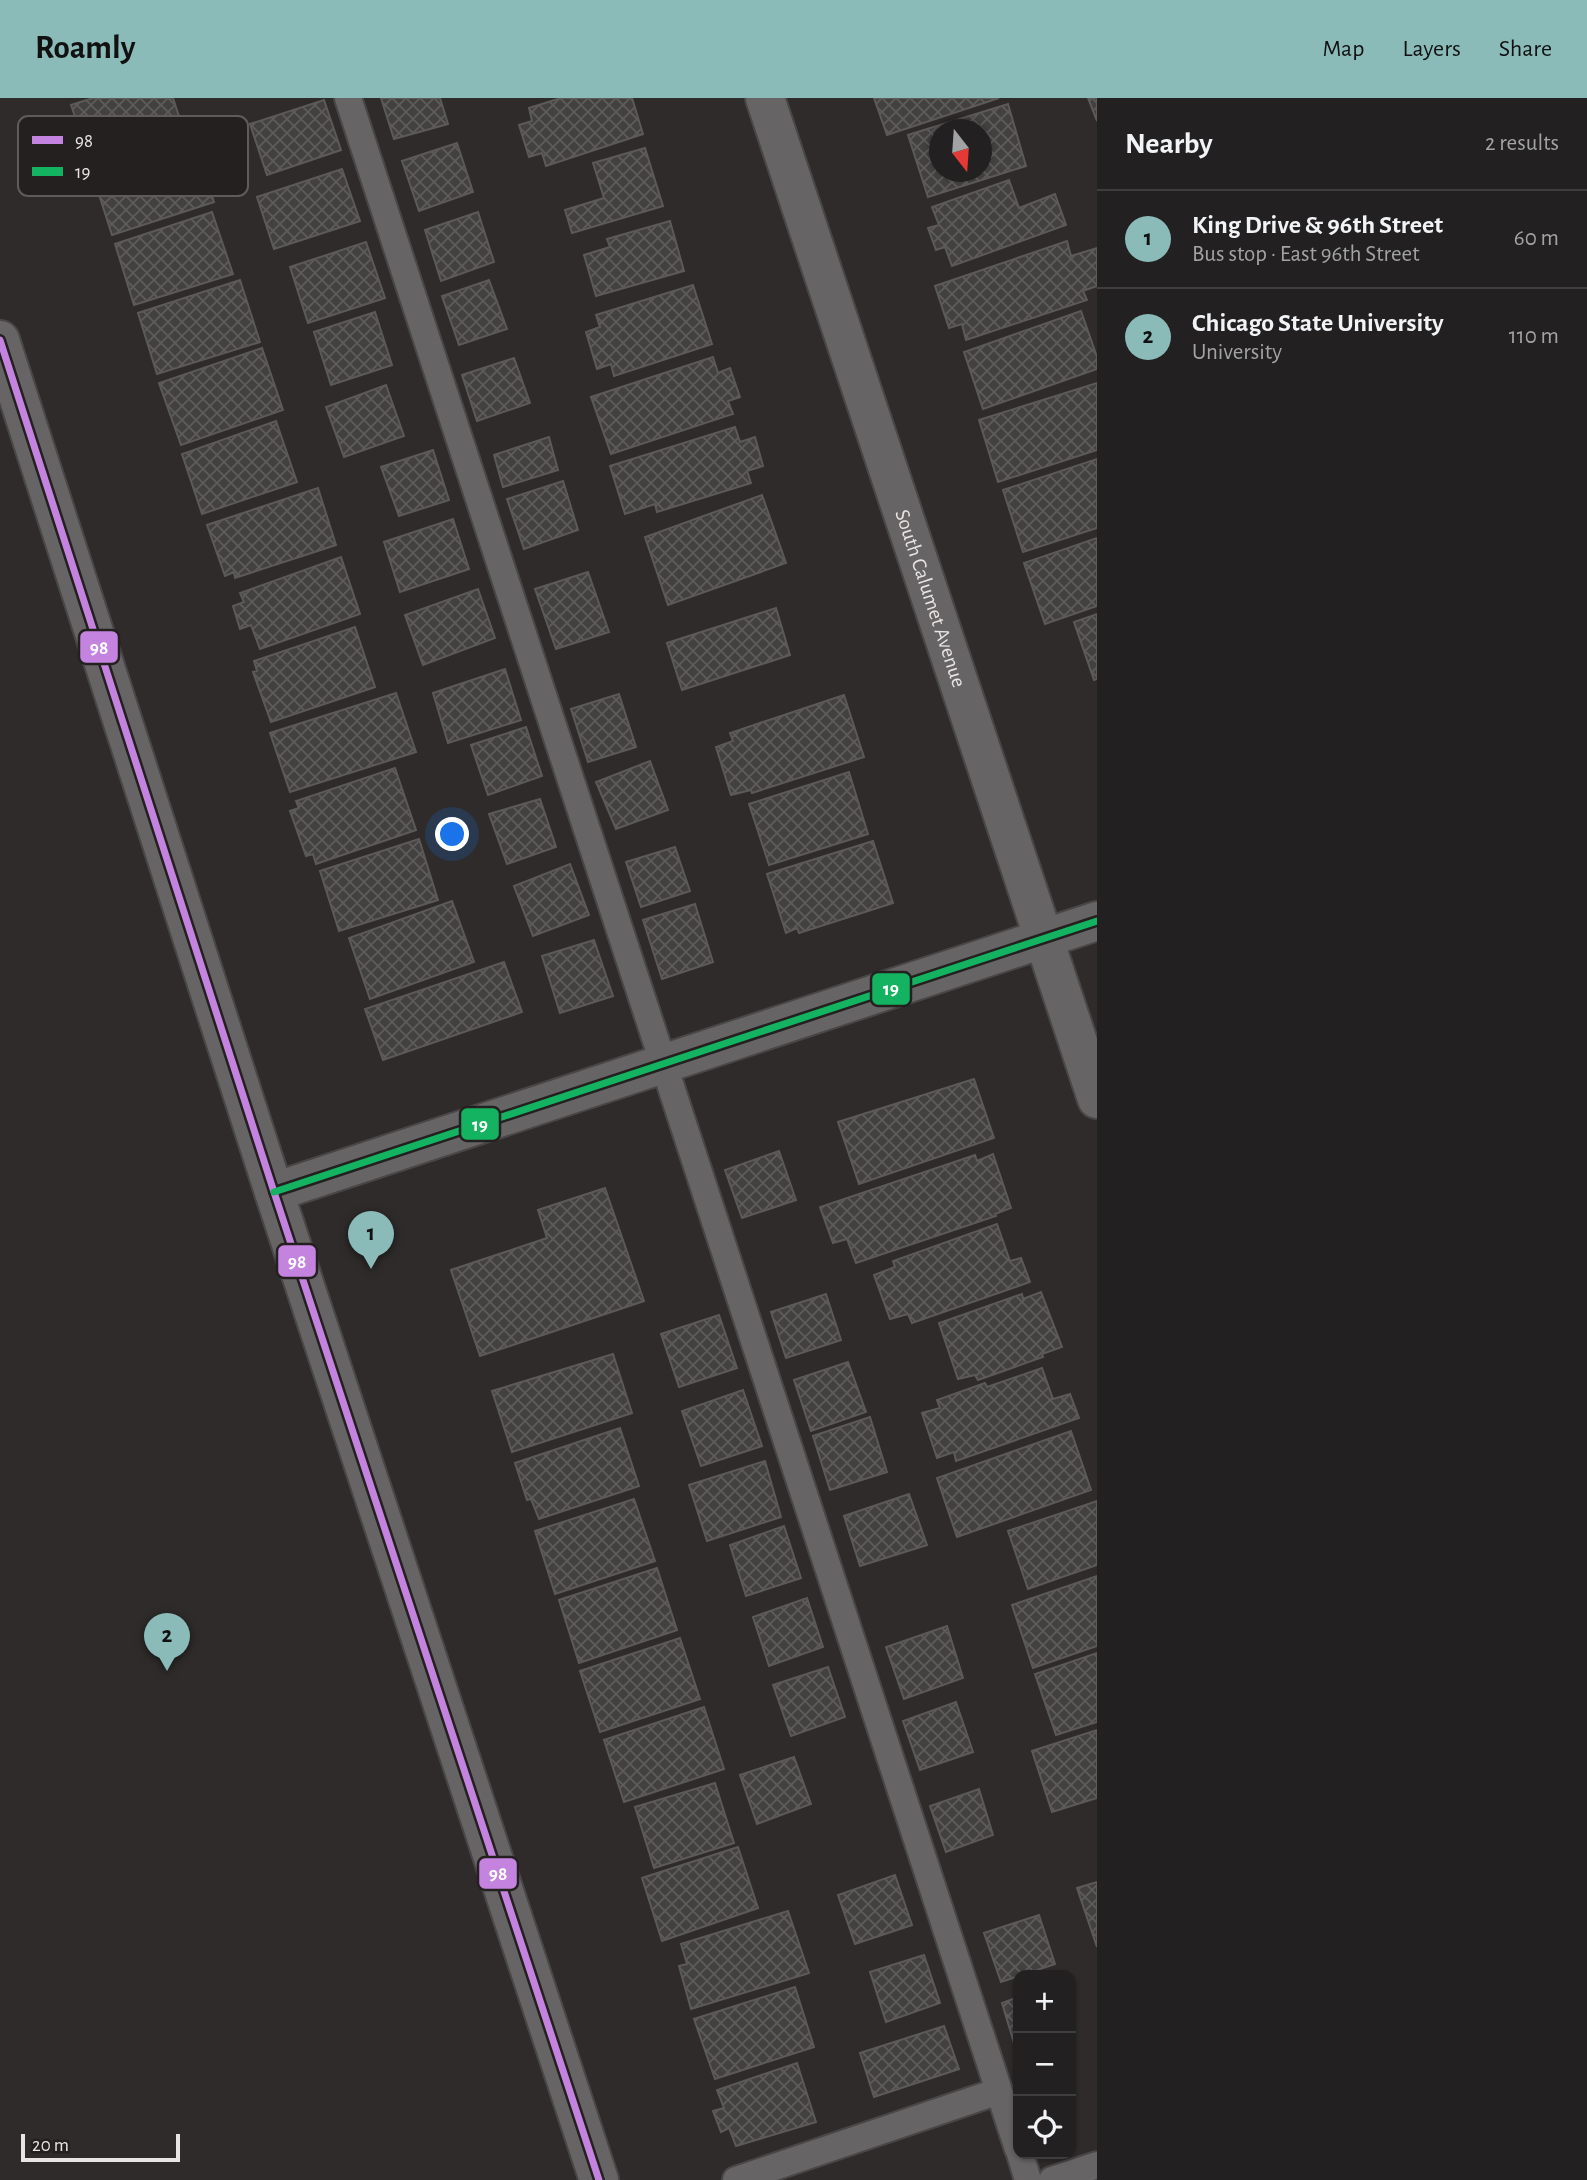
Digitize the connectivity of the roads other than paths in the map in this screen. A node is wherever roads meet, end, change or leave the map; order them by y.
1 (348, 98) edge
2 (765, 98) edge
3 (0, 340) edge
4 (1097, 922) edge
5 (1045, 939) junction
6 (664, 1064) junction
7 (1097, 1099) edge
8 (275, 1192) junction
9 (999, 2091) junction
10 (1013, 2133) edge
11 (1021, 2159) edge
12 (1097, 2165) edge
13 (598, 2180) edge
14 (736, 2180) edge
15 (1028, 2180) edge
16 (1052, 2180) edge

1 - 6 lane
2 - 5 street, South Calumet Avenue
3 - 8 street
4 - 5 street
5 - 6 street
5 - 7 street, South Calumet Avenue
6 - 8 street
6 - 9 lane
8 - 13 street
9 - 10 lane
9 - 14 lane
11 - 15 lane
12 - 16 lane

